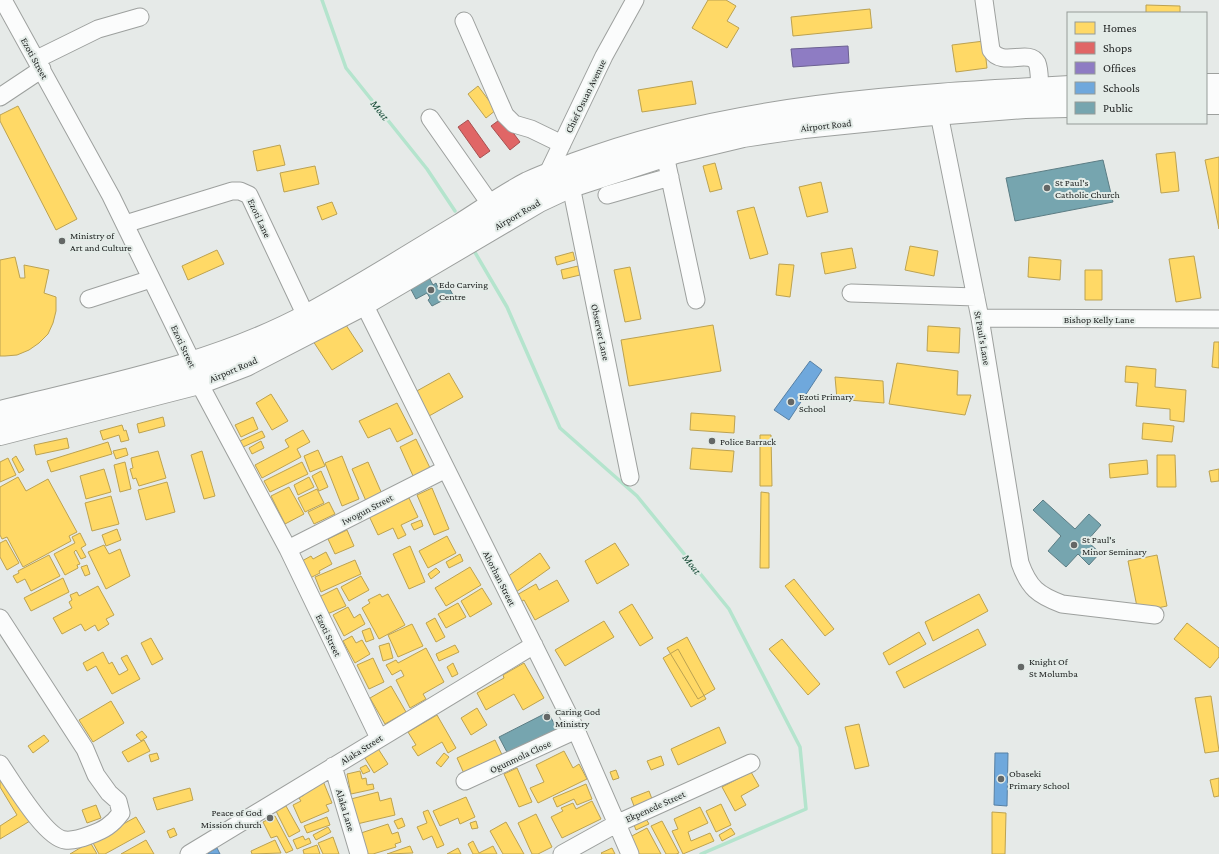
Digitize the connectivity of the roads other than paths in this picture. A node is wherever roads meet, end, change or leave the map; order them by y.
1 (635, 0) edge
2 (984, 0) edge
3 (7, 2) edge
4 (140, 17) dead end
5 (464, 21) dead end
6 (39, 64) junction
7 (1207, 85) edge
8 (1219, 85) edge
9 (1067, 88) edge
10 (1040, 89) junction
11 (0, 97) edge
12 (1207, 103) edge
13 (1219, 103) edge
14 (1067, 106) edge
15 (939, 114) junction
16 (430, 118) dead end
17 (562, 144) junction
18 (665, 155) junction
19 (670, 177) junction
20 (557, 185) junction
21 (607, 195) dead end
22 (492, 206) junction
23 (124, 224) junction
24 (152, 279) junction
25 (851, 293) dead end
26 (976, 297) junction
27 (89, 299) dead end
28 (696, 300) dead end
29 (364, 304) junction
30 (306, 316) junction
31 (980, 318) junction
32 (1219, 319) edge
33 (192, 362) junction
34 (199, 383) junction
35 (0, 412) edge
36 (0, 434) edge
37 (446, 469) junction
38 (630, 477) dead end
39 (288, 549) junction
40 (1155, 615) dead end
41 (0, 618) edge
42 (534, 645) junction
43 (576, 730) junction
44 (379, 738) junction
45 (751, 763) dead end
46 (0, 764) edge
47 (333, 766) junction
48 (465, 781) dead end
49 (616, 824) junction
50 (189, 854) edge
51 (359, 854) edge
52 (562, 854) edge
53 (630, 854) edge

1 - 17 street, Chief Osuan Avenue
2 - 10 street
3 - 6 street, Ezoti Street
4 - 6 street
5 - 17 street
6 - 11 street
6 - 23 street, Ezoti Street
7 - 8 main road
9 - 10 main road, Airport Road
10 - 20 main road, Airport Road
12 - 13 main road
14 - 15 main road, Airport Road
15 - 18 main road, Airport Road
15 - 26 street, St Paul's Lane
16 - 22 street
17 - 20 street, Chief Osuan Avenue
18 - 19 street
18 - 20 main road, Airport Road
19 - 21 street
19 - 28 street
20 - 22 main road, Airport Road
20 - 29 main road, Airport Road
20 - 38 street, Observer Lane
22 - 30 main road, Airport Road
23 - 24 street, Ezoti Street
23 - 30 street, Ezoti Lane
24 - 27 street
24 - 33 street, Ezoti Street
25 - 26 street
26 - 31 street, St Paul's Lane
29 - 34 main road, Airport Road
29 - 37 street, Ahorhan Street
30 - 33 main road, Airport Road
31 - 32 street, Bishop Kelly Lane
31 - 40 street, St Paul's Lane
33 - 34 street, Ezoti Street
33 - 35 main road, Airport Road
34 - 36 main road, Airport Road
34 - 39 street, Ezoti Street
37 - 39 street, Iwogun Street
37 - 42 street, Ahorhan Street
39 - 44 street, Ezoti Street
41 - 46 street
42 - 43 street, Ahorhan Street
42 - 44 street, Alaka Street
43 - 48 street, Ogunmola Close
43 - 49 street, Ahorhan Street
44 - 47 street, Alaka Street
45 - 49 street, Ekpenede Street
47 - 50 street, Alaka Street
47 - 51 street, Alaka Lane
49 - 52 street, Ekpenede Street
49 - 53 street, Ahorhan Street

